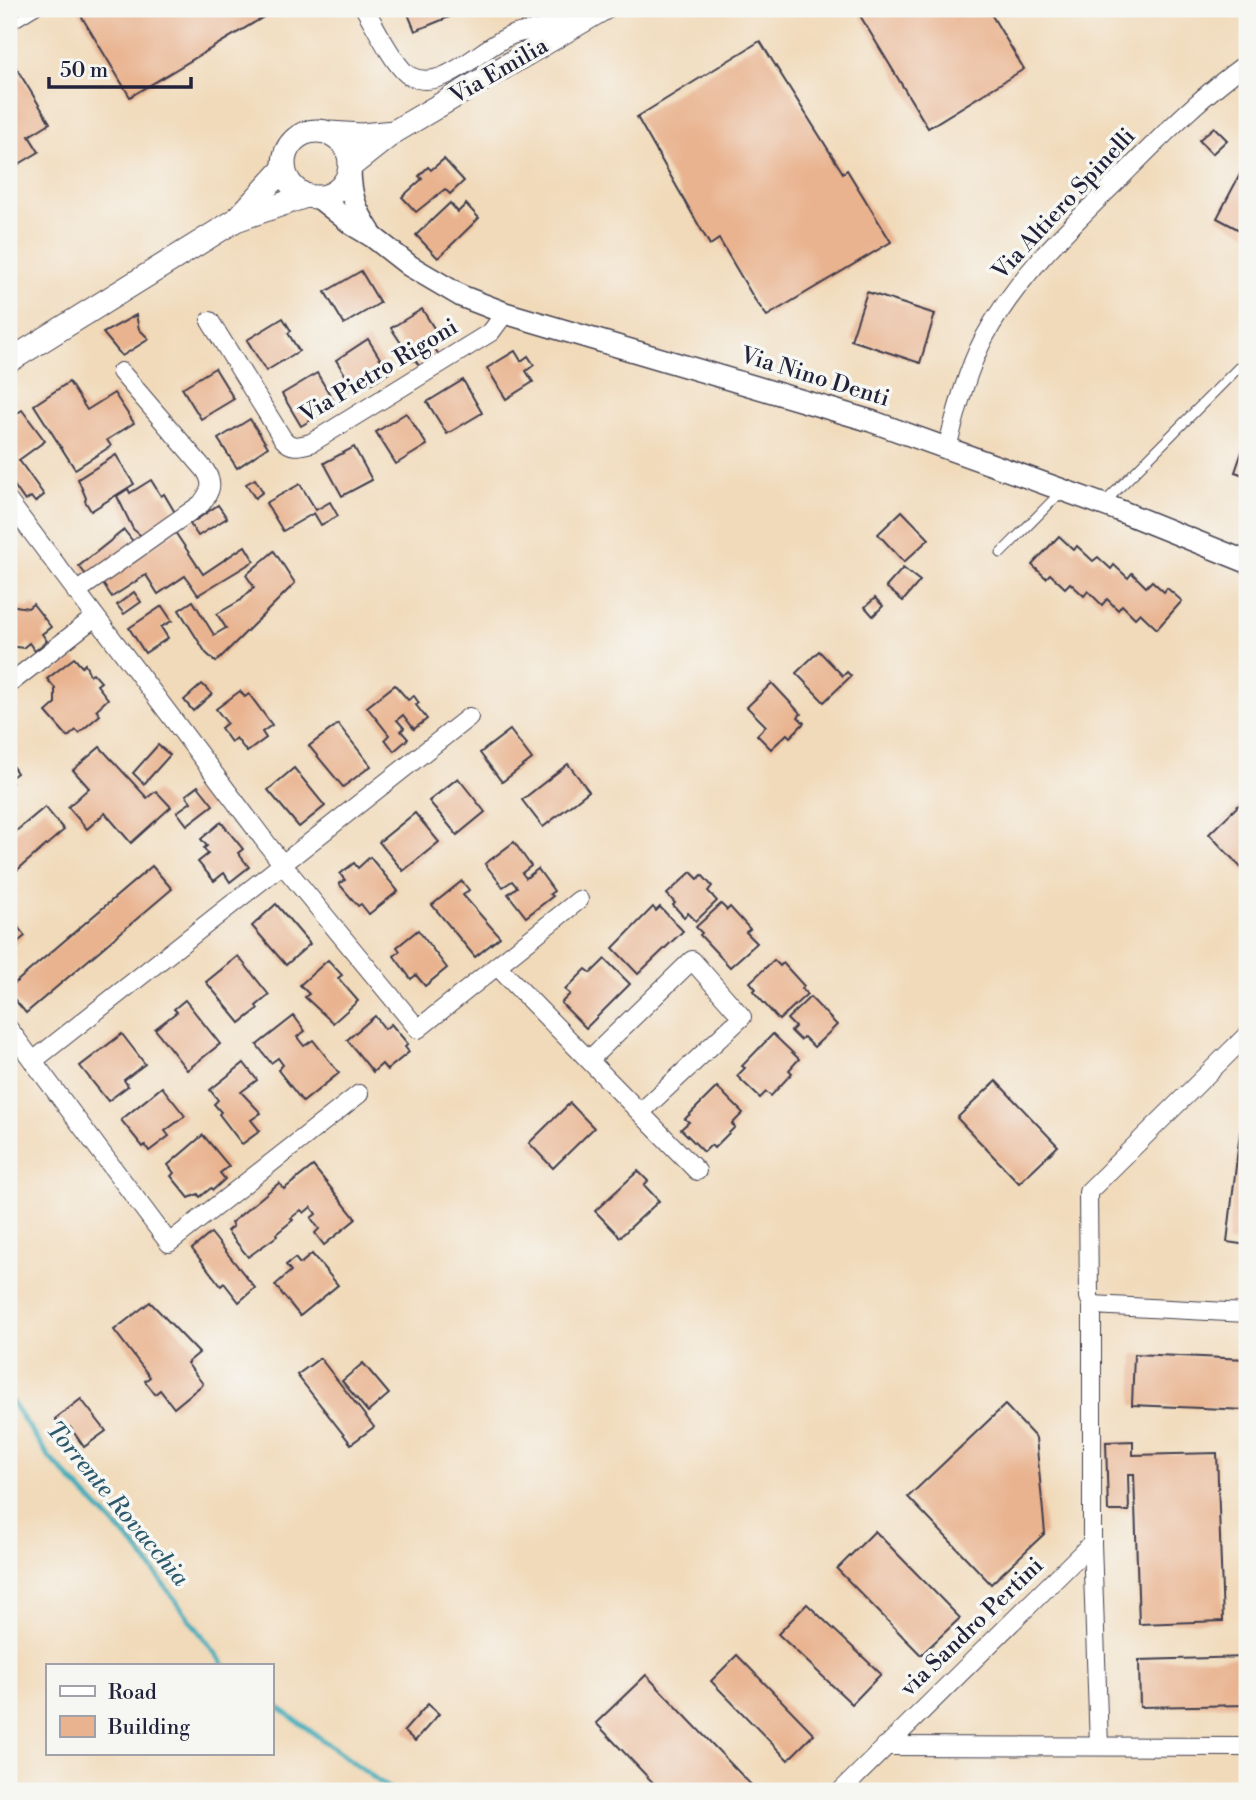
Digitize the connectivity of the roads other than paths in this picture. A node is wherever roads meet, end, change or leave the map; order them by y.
1 (37, 9) edge
2 (365, 9) edge
3 (603, 9) edge
4 (581, 23) junction
5 (9, 26) edge
6 (1247, 63) edge
7 (394, 132) junction
8 (330, 133) junction
9 (284, 168) junction
10 (351, 169) junction
11 (313, 197) junction
12 (236, 220) junction
13 (373, 237) junction
14 (505, 313) junction
15 (210, 321) dead end
16 (10, 359) edge
17 (1247, 359) edge
18 (121, 372) dead end
19 (947, 448) junction
20 (1062, 491) junction
21 (9, 502) edge
22 (1102, 504) junction
23 (1001, 553) dead end
24 (1247, 562) edge
25 (76, 592) junction
26 (95, 617) junction
27 (9, 684) edge
28 (469, 717) dead end
29 (283, 865) junction
30 (579, 900) dead end
31 (497, 966) junction
32 (9, 1029) edge
33 (1247, 1035) edge
34 (590, 1059) junction
35 (33, 1061) junction
36 (359, 1094) dead end
37 (641, 1112) junction
38 (697, 1171) dead end
39 (1092, 1305) junction
40 (1247, 1313) edge
41 (1092, 1543) junction
42 (885, 1746) junction
43 (1099, 1746) junction
44 (1247, 1746) edge
45 (841, 1791) edge

1 - 5 lane
2 - 4 street
3 - 4 main road, Via Emilia
4 - 7 main road, Via Emilia
6 - 19 street, Via Altiero Spinelli
7 - 8 main road, Via Emilia
7 - 10 main road, Via Emilia
8 - 9 main road
8 - 10 main road
9 - 11 main road
9 - 12 main road
10 - 11 main road
10 - 13 street, Via Nino Denti
11 - 12 main road
11 - 13 street, Via Nino Denti
12 - 16 main road
13 - 14 street, Via Nino Denti
14 - 15 street, Via Pietro Rigoni
14 - 19 street, Via Nino Denti
17 - 22 lane
18 - 25 street
19 - 20 street, Via Nino Denti
20 - 22 street, Via Nino Denti
20 - 23 lane
21 - 25 street
22 - 24 street, Via Nino Denti
25 - 26 street
26 - 27 street
26 - 29 street
28 - 29 street
29 - 31 street
29 - 35 street
30 - 31 street
31 - 34 street
32 - 35 street
33 - 39 street
34 - 37 street
34 - 37 street
35 - 36 street
37 - 38 street
39 - 40 street
39 - 41 street
41 - 42 street, via Sandro Pertini
41 - 43 street
42 - 43 street
42 - 45 street, via Sandro Pertini
43 - 44 street

